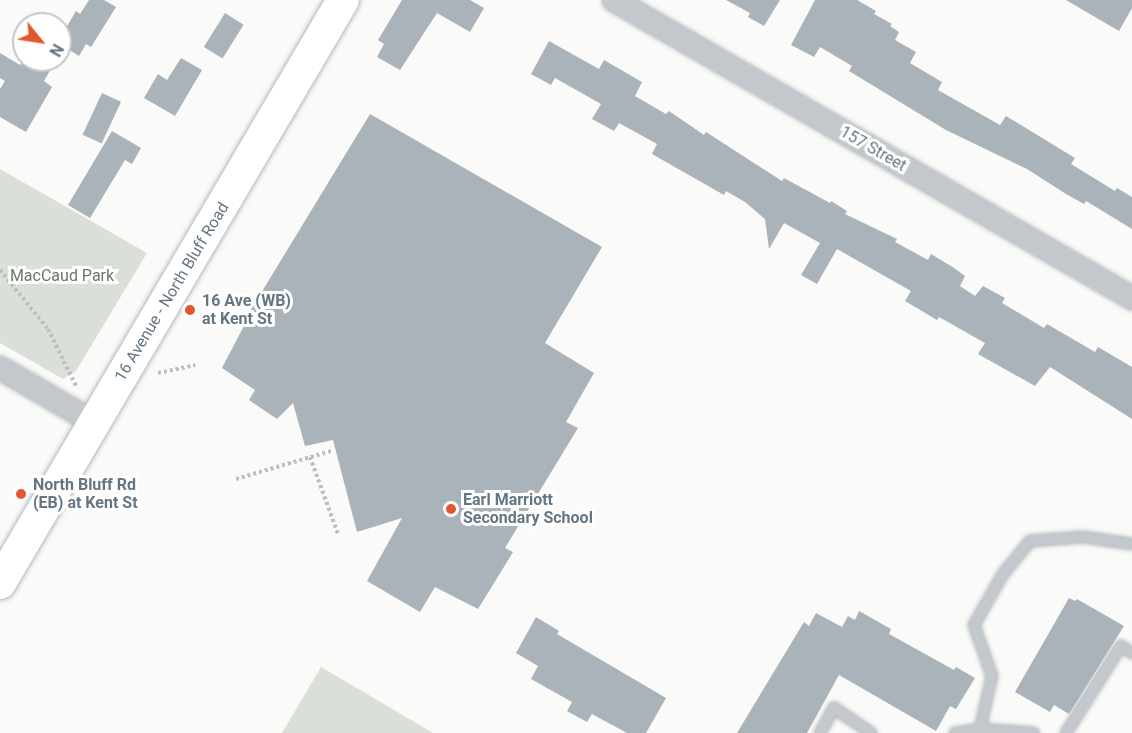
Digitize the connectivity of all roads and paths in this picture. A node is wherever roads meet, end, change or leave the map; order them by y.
1 (343, 0) edge
2 (614, 0) edge
3 (0, 270) edge
4 (1132, 298) edge
5 (195, 365) dead end
6 (0, 368) edge
7 (158, 373) dead end
8 (76, 386) dead end
9 (95, 423) junction
10 (331, 451) dead end
11 (310, 457) junction
12 (236, 479) dead end
13 (338, 534) dead end
14 (1132, 544) edge
15 (0, 583) edge
16 (1132, 653) edge
17 (980, 729) junction
18 (820, 733) edge
19 (871, 733) edge
20 (955, 733) edge
21 (1034, 733) edge
22 (1066, 733) edge

1 - 9 main road, 16 Avenue - North Bluff Road
2 - 4 street, 157 Street
3 - 8 path
5 - 7 path
6 - 9 street
9 - 15 main road, 16 Avenue - North Bluff Road
10 - 11 path
11 - 12 path
11 - 13 path
14 - 17 lane
16 - 22 lane
17 - 20 lane
17 - 21 lane
18 - 19 lane

